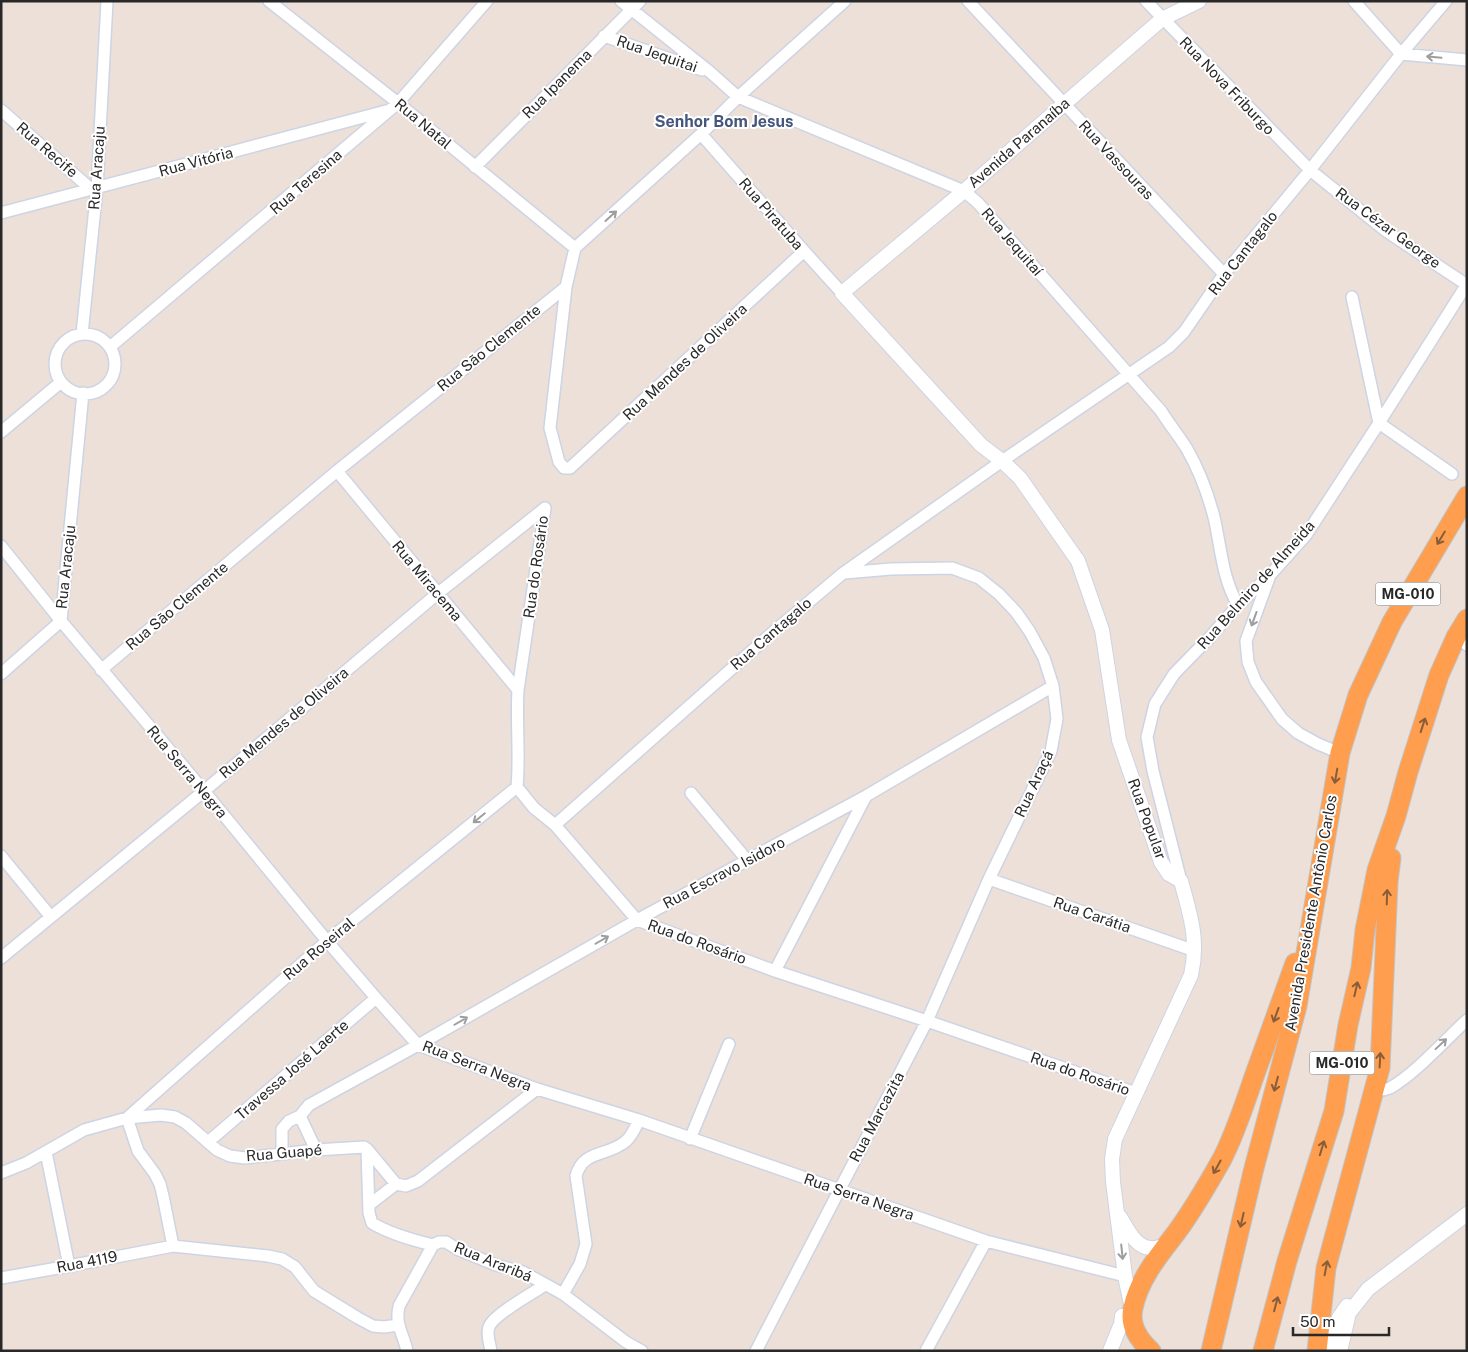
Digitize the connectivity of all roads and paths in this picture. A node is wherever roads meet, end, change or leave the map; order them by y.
1 (107, 1) edge
2 (269, 1) edge
3 (486, 1) edge
4 (621, 1) edge
5 (640, 1) edge
6 (845, 1) edge
7 (968, 1) edge
8 (1146, 1) edge
9 (1199, 1) edge
10 (1354, 1) edge
11 (1446, 1) edge
12 (631, 10) junction
13 (1162, 19) junction
14 (604, 36) junction
15 (1401, 54) junction
16 (1467, 60) edge
17 (710, 72) junction
18 (738, 97) junction
19 (1064, 104) junction
20 (394, 106) junction
21 (1, 110) edge
22 (701, 134) junction
23 (475, 167) junction
24 (1310, 170) junction
25 (94, 189) junction
26 (964, 191) junction
27 (1, 213) edge
28 (574, 248) junction
29 (804, 251) junction
30 (1224, 274) junction
31 (1467, 285) edge
32 (566, 287) junction
33 (842, 293) junction
34 (1352, 296) dead end
35 (82, 334) junction
36 (110, 347) junction
37 (1128, 374) junction
38 (61, 382) junction
39 (83, 393) junction
40 (1379, 423) junction
41 (1, 432) edge
42 (1002, 461) junction
43 (337, 471) junction
44 (1452, 474) dead end
45 (1467, 496) edge
46 (545, 508) joint
47 (1, 546) edge
48 (842, 574) junction
49 (1271, 574) junction
50 (437, 594) junction
51 (1238, 605) junction
52 (1467, 620) edge
53 (60, 621) junction
54 (1462, 641) edge
55 (101, 670) junction
56 (1, 674) edge
57 (1053, 686) junction
58 (518, 690) junction
59 (1340, 753) junction
60 (517, 787) junction
61 (204, 791) junction
62 (691, 793) dead end
63 (866, 796) junction
64 (1396, 816) junction
65 (555, 825) junction
66 (1, 856) edge
67 (747, 860) junction
68 (989, 879) junction
69 (1180, 881) junction
70 (52, 917) junction
71 (637, 920) junction
72 (1311, 920) junction
73 (327, 941) junction
74 (1194, 951) junction
75 (1, 958) edge
76 (775, 971) junction
77 (376, 998) junction
78 (1467, 1020) edge
79 (927, 1021) junction
80 (730, 1044) dead end
81 (418, 1045) junction
82 (537, 1089) junction
83 (1374, 1090) junction
84 (1136, 1093) junction
85 (300, 1116) junction
86 (126, 1118) junction
87 (639, 1120) junction
88 (690, 1139) junction
89 (208, 1142) junction
90 (367, 1149) junction
91 (316, 1150) junction
92 (46, 1152) junction
93 (282, 1154) junction
94 (1, 1173) edge
95 (396, 1184) junction
96 (838, 1190) junction
97 (369, 1205) junction
98 (1118, 1213) junction
99 (1467, 1214) edge
100 (986, 1241) junction
101 (433, 1245) junction
102 (1166, 1245) junction
103 (173, 1246) junction
104 (1408, 1259) junction
105 (69, 1266) junction
106 (1125, 1276) junction
107 (1, 1278) edge
108 (545, 1285) junction
109 (1128, 1291) junction
110 (562, 1294) junction
111 (1132, 1309) junction
112 (1120, 1324) junction
113 (398, 1325) junction
114 (407, 1351) edge
115 (491, 1351) edge
116 (642, 1351) edge
117 (756, 1351) edge
118 (926, 1351) edge
119 (1110, 1351) edge
120 (1151, 1351) edge
121 (1211, 1351) edge
122 (1263, 1351) edge
123 (1317, 1351) edge
124 (1326, 1351) edge
125 (1340, 1351) edge

1 - 25 street, Rua Aracaju
2 - 20 street, Rua Natal
3 - 20 street, Rua Teresina
4 - 12 street, Rua Jequitaí
5 - 12 street, Rua Ipanema
6 - 18 street
7 - 19 street, Rua Vassouras
8 - 13 street, Rua Nova Friburgo
9 - 13 street, Avenida Paranaíba
10 - 15 street
11 - 15 street, Rua Cantagalo
12 - 14 street, Rua Ipanema
12 - 17 street, Rua Jequitaí
13 - 19 street, Avenida Paranaíba
13 - 24 street, Rua Nova Friburgo
14 - 17 street, Rua Jequitai
14 - 23 street, Rua Ipanema
16 -> 15 street
15 - 24 street, Rua Cantagalo
17 - 18 street, Rua Jequitaí
18 - 22 street
18 - 26 street, Rua Jequitaí
19 - 26 street, Avenida Paranaíba
19 - 30 street, Rua Vassouras
20 - 23 street, Rua Natal
20 - 25 street, Rua Vitória
20 - 36 street, Rua Teresina
21 - 25 street, Rua Recife
28 -> 22 street
22 - 29 street, Rua Piratuba
23 - 28 street, Rua Natal
24 - 30 street, Rua Cantagalo
24 - 31 street, Rua Cézar George
25 - 27 street, Rua Vitória
25 - 35 street, Rua Aracaju
26 - 33 street, Avenida Paranaíba
26 - 37 street, Rua Jequitaí
28 - 32 street
29 - 32 street, Rua Mendes de Oliveira
29 - 33 street, Rua Piratuba
30 - 37 street, Rua Cantagalo
31 - 40 street, Rua Belmiro de Almeida
32 - 43 street, Rua São Clemente
33 - 42 street
34 - 40 street
35 - 36 street
35 - 38 street
36 - 39 street
37 - 42 street, Rua Cantagalo
37 - 51 street, Rua Jequitaí
38 - 39 street
38 - 41 street
39 - 53 street, Rua Aracaju
40 - 44 street
40 - 49 street, Rua Belmiro de Almeida
42 - 48 street, Rua Cantagalo
42 - 69 street, Rua Popular
43 - 50 street, Rua Miracema
43 - 55 street, Rua São Clemente
45 -> 59 highway, Avenida Presidente Antônio Carlos / MG-010
46 - 50 street, Rua Mendes de Oliveira
46 - 58 street, Rua do Rosário
47 - 53 street, Rua Serra Negra
48 - 57 street, Rua Araçá
48 - 65 street, Rua Cantagalo
49 - 51 street, Rua Belmiro de Almeida
49 -> 59 street
50 - 58 street, Rua Miracema
50 - 61 street, Rua Mendes de Oliveira
51 - 69 street, Rua Belmiro de Almeida
52 - 54 highway, MG-010
53 - 55 street, Rua Serra Negra
53 - 56 street
64 -> 54 highway, MG-010
55 - 61 street, Rua Serra Negra
57 - 63 street, Rua Escravo Isidoro
57 - 68 street, Rua Araçá
58 - 60 street, Rua do Rosário
59 -> 72 highway, Avenida Presidente Antônio Carlos / MG-010
60 - 65 street, Rua do Rosário
60 -> 73 street, Rua Roseiral
61 - 70 street, Rua Mendes de Oliveira
61 - 73 street, Rua Serra Negra
62 - 67 street
63 - 67 street, Rua Escravo Isidoro
63 - 76 street
83 -> 64 highway
122 -> 64 highway, MG-010
65 - 71 street, Rua do Rosário
66 - 70 street
67 - 71 street, Rua Escravo Isidoro
68 - 74 street, Rua Carátia
68 - 79 street, Rua Marcazita
69 - 74 street, Rua Popular
70 - 75 street, Rua Mendes de Oliveira
71 - 76 street, Rua do Rosário
81 -> 71 street, Rua Escravo Isidoro
72 -> 102 highway
72 -> 121 highway, Avenida Presidente Antônio Carlos / MG-010
73 - 77 street, Rua Serra Negra
73 - 86 street, Rua Roseiral
74 - 84 street, Rua Popular
76 - 79 street, Rua do Rosário
77 - 81 street, Rua Serra Negra
77 - 89 street, Travessa José Laerte
83 -> 78 street
79 - 84 street, Rua do Rosário
79 - 96 street, Rua Marcazita
80 - 88 street
81 - 82 street, Rua Serra Negra
81 - 85 street, Rua Escravo Isidoro
82 - 87 street, Rua Serra Negra
82 - 95 street
123 -> 83 highway
84 - 98 street, Rua Popular
85 - 91 street
85 - 93 street, Rua Escravo Isidoro
86 - 89 street, Rua Guapé
86 - 92 street, Rua Guapé
86 - 103 street
87 - 88 street, Rua Serra Negra
87 - 110 street
88 - 96 street, Rua Serra Negra
89 - 93 street, Rua Guapé
90 - 91 street, Rua Guapé
90 - 95 street
90 - 97 street, Rua Araribá
91 - 93 street, Rua Guapé
92 - 94 street, Rua Guapé
92 - 105 street
95 - 97 street
96 - 100 street, Rua Serra Negra
96 - 117 street, Rua Marcazita
97 - 101 street, Rua Araribá
98 - 102 street, Rua Popular
98 -> 106 street, Rua Popular
99 - 104 street
100 - 106 street, Rua Serra Negra
100 - 118 street
101 - 108 street, Rua Araribá
101 - 113 street
102 - 111 highway
103 - 105 street, Rua 4119
103 - 113 street, Rua 4119
104 - 124 street
104 - 125 street
105 - 107 street, Rua 4119
106 - 109 street, Rua Popular
108 - 110 street, Rua Araribá
108 - 115 street
109 - 111 street, Rua Popular
109 - 112 street, Rua Popular
110 - 116 street, Rua Araribá
111 - 112 street, Rua Popular
111 - 120 highway
112 - 119 street, Rua Popular
113 - 114 street

